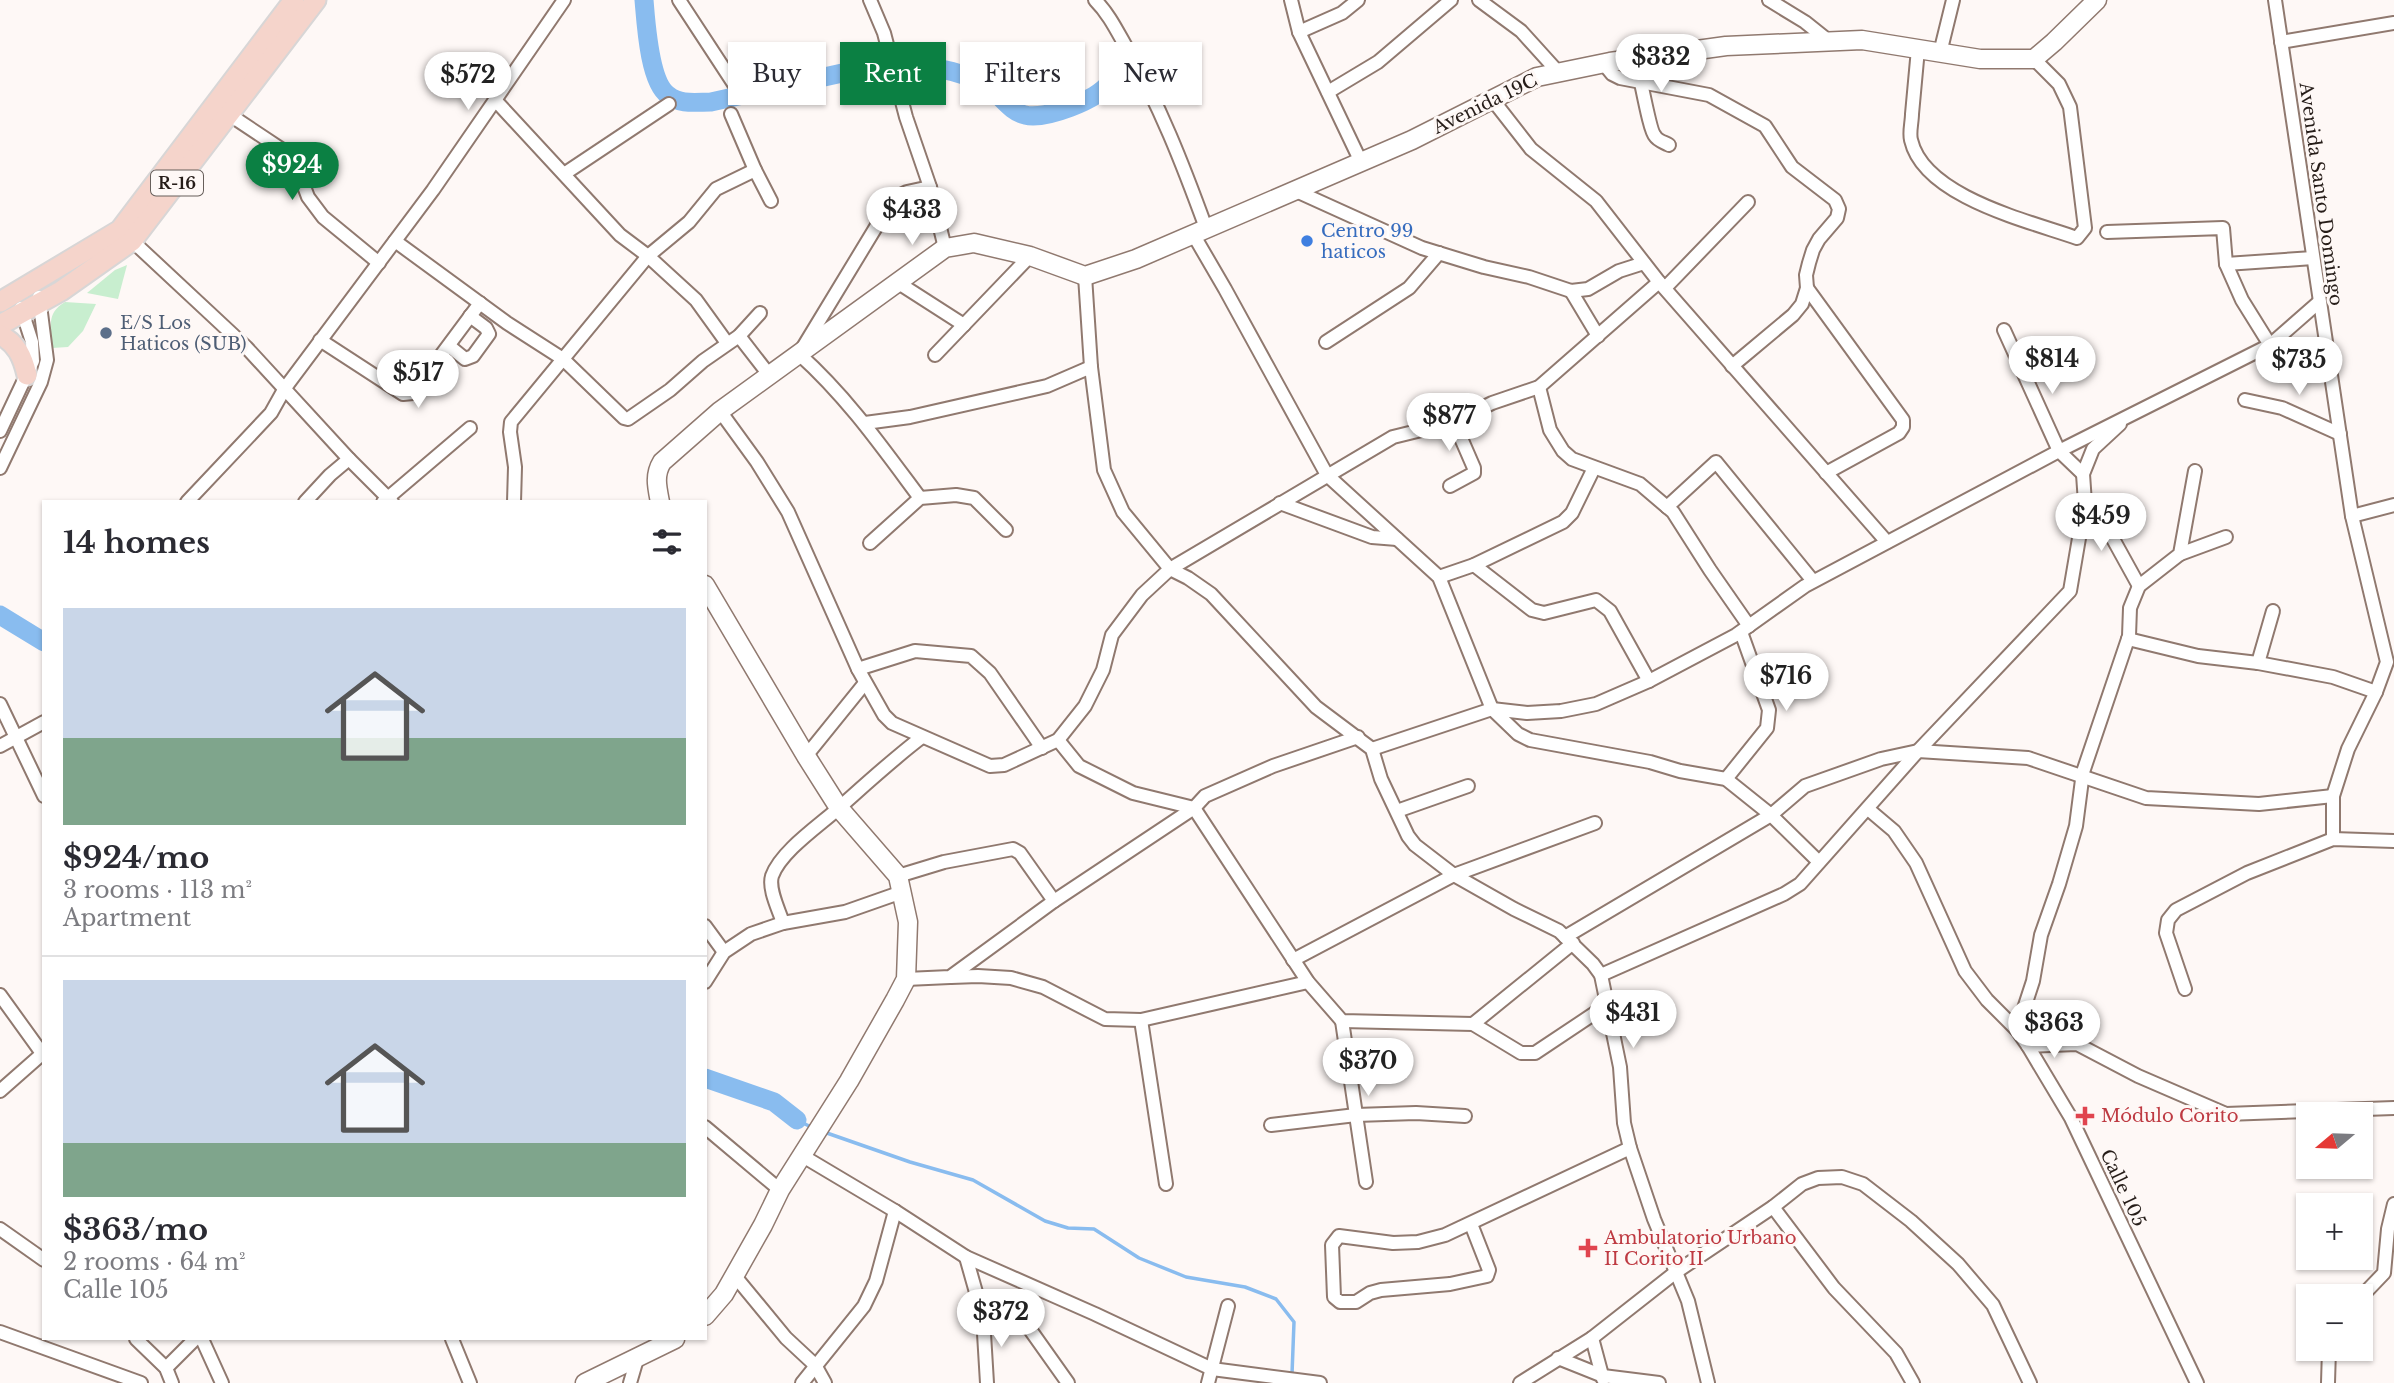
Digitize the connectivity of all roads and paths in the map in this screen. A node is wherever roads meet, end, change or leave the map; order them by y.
1 (294, 0) edge
2 (316, 0) edge
3 (564, 0) edge
4 (679, 0) edge
5 (870, 0) edge
6 (1095, 0) edge
7 (1291, 0) edge
8 (1358, 0) edge
9 (1451, 0) edge
10 (1479, 0) edge
11 (1769, 0) edge
12 (1953, 0) edge
13 (2275, 0) edge
14 (2093, 1) edge
15 (2394, 23) edge
16 (1298, 32) junction
17 (1830, 42) junction
18 (2281, 42) junction
19 (1918, 49) junction
20 (1940, 53) junction
21 (1635, 58) junction
22 (2034, 59) junction
23 (1603, 63) junction
24 (1559, 73) junction
25 (728, 75) edge
26 (1643, 83) junction
27 (1328, 92) junction
28 (1492, 99) junction
29 (496, 101) junction
30 (669, 104) dead end
31 (732, 114) dead end
32 (218, 121) junction
33 (1669, 145) dead end
34 (1362, 162) junction
35 (755, 170) junction
36 (564, 174) junction
37 (930, 187) junction
38 (1294, 190) junction
39 (771, 201) dead end
40 (1748, 202) dead end
41 (1200, 231) junction
42 (2107, 232) dead end
43 (126, 235) junction
44 (395, 241) junction
45 (945, 247) junction
46 (1439, 253) junction
47 (648, 256) junction
48 (1030, 256) junction
49 (2313, 258) junction
50 (379, 263) junction
51 (1644, 263) junction
52 (2226, 264) junction
53 (1086, 276) junction
54 (897, 282) junction
55 (1662, 285) junction
56 (1807, 288) junction
57 (1571, 291) junction
58 (2319, 302) junction
59 (20, 303) edge
60 (480, 303) junction
61 (760, 313) dead end
62 (470, 316) junction
63 (0, 325) edge
64 (964, 325) junction
65 (2004, 330) dead end
66 (0, 335) edge
67 (1598, 336) junction
68 (320, 340) junction
69 (733, 340) junction
70 (1326, 342) dead end
71 (2270, 345) junction
72 (449, 346) junction
73 (799, 354) junction
74 (935, 355) dead end
75 (563, 359) junction
76 (1732, 366) junction
77 (1091, 367) junction
78 (27, 375) junction
79 (770, 376) junction
80 (1539, 387) junction
81 (285, 388) junction
82 (2245, 400) dead end
83 (720, 411) junction
84 (2131, 415) junction
85 (1454, 422) junction
86 (865, 423) junction
87 (470, 428) dead end
88 (0, 431) edge
89 (2340, 434) junction
90 (2059, 451) junction
91 (349, 459) junction
92 (0, 468) edge
93 (1594, 468) junction
94 (2195, 471) dead end
95 (1826, 473) junction
96 (2083, 474) junction
97 (1327, 475) junction
98 (1450, 486) dead end
99 (919, 498) junction
100 (189, 500) edge
101 (307, 500) edge
102 (387, 500) edge
103 (389, 500) edge
104 (514, 500) edge
105 (660, 500) edge
106 (1280, 503) junction
107 (2085, 503) junction
108 (2394, 505) edge
109 (1667, 507) junction
110 (2352, 516) junction
111 (1006, 530) dead end
112 (2226, 537) dead end
113 (1397, 539) junction
114 (1887, 542) junction
115 (870, 543) dead end
116 (2180, 554) junction
117 (1475, 565) junction
118 (1170, 569) junction
119 (1439, 577) junction
120 (1814, 581) junction
121 (2139, 586) junction
122 (707, 588) edge
123 (2273, 611) dead end
124 (1745, 629) junction
125 (2128, 639) junction
126 (2258, 663) junction
127 (858, 669) junction
128 (1649, 681) junction
129 (865, 683) junction
130 (2376, 692) junction
131 (0, 704) edge
132 (1492, 709) junction
133 (42, 723) edge
134 (922, 737) junction
135 (1358, 737) junction
136 (16, 738) junction
137 (1058, 740) junction
138 (0, 746) edge
139 (1042, 748) junction
140 (1372, 748) junction
141 (1918, 751) junction
142 (806, 756) junction
143 (2082, 778) junction
144 (1726, 779) junction
145 (1468, 786) dead end
146 (42, 792) edge
147 (2333, 796) junction
148 (839, 808) junction
149 (1194, 808) junction
150 (1868, 809) junction
151 (1397, 811) junction
152 (1771, 815) junction
153 (1595, 823) dead end
154 (2333, 839) junction
155 (2394, 841) edge
156 (1819, 862) junction
157 (1454, 875) junction
158 (900, 884) junction
159 (1054, 901) junction
160 (783, 923) junction
161 (707, 929) edge
162 (1569, 940) junction
163 (724, 952) junction
164 (1293, 960) junction
165 (1601, 975) junction
166 (950, 977) junction
167 (707, 979) edge
168 (906, 979) junction
169 (1308, 982) junction
170 (2185, 989) dead end
171 (0, 995) edge
172 (1607, 1005) junction
173 (1141, 1020) junction
174 (1342, 1021) junction
175 (1473, 1024) junction
176 (2017, 1030) junction
177 (39, 1038) edge
178 (2028, 1046) junction
179 (42, 1056) edge
180 (0, 1091) edge
181 (2394, 1108) edge
182 (1356, 1115) junction
183 (1465, 1116) dead end
184 (1271, 1125) dead end
185 (707, 1129) edge
186 (1630, 1148) junction
187 (801, 1155) junction
188 (1366, 1182) dead end
189 (1166, 1184) dead end
190 (780, 1190) junction
191 (2394, 1204) edge
192 (1773, 1207) junction
193 (895, 1210) junction
194 (1471, 1224) junction
195 (0, 1229) edge
196 (967, 1257) junction
197 (42, 1259) edge
198 (1676, 1272) junction
199 (2389, 1273) edge
200 (734, 1275) junction
201 (2373, 1287) edge
202 (1228, 1306) dead end
203 (707, 1314) edge
204 (982, 1317) junction
205 (0, 1332) edge
206 (1592, 1338) junction
207 (137, 1340) edge
208 (194, 1340) edge
209 (202, 1340) edge
210 (452, 1340) edge
211 (673, 1340) edge
212 (1558, 1358) junction
213 (636, 1359) junction
214 (2329, 1361) edge
215 (815, 1365) junction
216 (166, 1368) junction
217 (1212, 1369) junction
218 (1604, 1379) edge
219 (141, 1383) edge
220 (172, 1383) edge
221 (222, 1383) edge
222 (470, 1383) edge
223 (585, 1383) edge
224 (629, 1383) edge
225 (803, 1383) edge
226 (825, 1383) edge
227 (987, 1383) edge
228 (1068, 1383) edge
229 (1209, 1383) edge
230 (1321, 1383) edge
231 (1520, 1383) edge
232 (1659, 1383) edge
233 (1708, 1383) edge
234 (1913, 1383) edge
235 (2030, 1383) edge
236 (2197, 1383) edge
237 (2328, 1383) edge

1 - 32 main road, R-16
2 - 32 main road, R-16
3 - 29 street
4 - 25 street
5 - 37 street
6 - 41 street
7 - 16 street
8 - 16 street
9 - 27 street
10 - 24 street
11 - 17 street
12 - 20 street
13 - 18 street, Avenida Santo Domingo
14 - 22 street
15 - 18 street
16 - 27 street
17 - 19 street, Avenida 19C
17 - 21 street, Avenida 19C
18 - 49 street, Avenida Santo Domingo
19 - 20 street, Avenida 19C
19 - 22 street
20 - 22 street, Avenida 19C
21 - 23 street, Avenida 19C
21 - 26 street
23 - 24 street, Avenida 19C
23 - 26 street
24 - 28 street, Avenida 19C
26 - 33 street
26 - 56 street
27 - 34 street
28 - 34 street, Avenida 19C
28 - 51 street
29 - 36 street
29 - 44 street
30 - 36 street
31 - 35 street
32 - 43 main road, R-16
32 - 50 street
34 - 38 street, Avenida 19C
35 - 39 street
35 - 47 street
36 - 47 street
37 - 45 street
37 - 73 street
38 - 41 street, Avenida 19C
38 - 46 street
40 - 55 street
41 - 53 street, Avenida 19C
41 - 97 street
42 - 52 street
43 - 59 main road, R-16
43 - 59 main road, R-16
43 - 81 street
44 - 50 street
44 - 60 street
45 - 48 street
45 - 54 street
46 - 57 street
46 - 70 street
47 - 69 street
47 - 75 street
48 - 53 street
48 - 64 street
49 - 52 street
49 - 58 street, Avenida Santo Domingo
50 - 68 street
51 - 55 street
51 - 57 street
52 - 71 street
53 - 77 street
54 - 64 street
54 - 73 street
55 - 67 street
55 - 76 street
56 - 76 street
56 - 95 street
57 - 67 street
58 - 71 street
58 - 89 street, Avenida Santo Domingo
59 - 63 main road, R-16
59 - 78 street
59 - 92 street
60 - 62 street
60 - 75 street
61 - 69 street
62 - 72 street
62 - 72 street
64 - 74 street
65 - 90 street
66 - 78 main road
67 - 80 street
68 - 72 street
68 - 81 street
69 - 75 street
69 - 79 street
71 - 84 street
73 - 79 street
73 - 86 street
75 - 104 street
76 - 95 street
77 - 86 street
77 - 118 street
78 - 88 street
79 - 83 street
80 - 85 street
80 - 93 street
81 - 91 street
81 - 100 street
82 - 89 street
83 - 105 street
83 - 127 street
84 - 90 street
84 - 96 street
85 - 97 street
85 - 98 street
86 - 99 street
87 - 103 street
89 - 110 street, Avenida Santo Domingo
90 - 96 street
90 - 114 street
91 - 101 street
91 - 102 street
93 - 109 street
93 - 117 street
94 - 116 street
95 - 114 street
96 - 107 street
97 - 106 street
97 - 113 street
99 - 111 street
99 - 115 street
106 - 113 street
106 - 118 street
107 - 121 street
107 - 141 street
108 - 110 street
109 - 120 street
109 - 124 street
110 - 130 street, Avenida Santo Domingo
112 - 116 street
113 - 119 street
114 - 120 street
116 - 121 street
117 - 119 street
117 - 128 street
118 - 135 street
118 - 137 street
119 - 132 street
120 - 124 street
121 - 125 street
122 - 142 street
123 - 126 street
124 - 128 street
124 - 144 street
125 - 126 street
125 - 143 street
126 - 130 street
127 - 129 street
127 - 139 street
128 - 132 street
129 - 134 street
129 - 142 street
130 - 147 street, Avenida Santo Domingo
131 - 136 street
132 - 140 street
132 - 144 street
133 - 136 street
134 - 139 street
134 - 148 street
135 - 140 street
135 - 149 street
136 - 138 street
136 - 146 street
137 - 139 street
137 - 149 street
140 - 151 street
141 - 143 street
141 - 150 street
141 - 152 street
142 - 148 street
143 - 147 street
143 - 176 street
144 - 152 street
145 - 151 street
147 - 154 street, Avenida Santo Domingo
148 - 158 street
148 - 160 street
149 - 159 street
149 - 164 street
150 - 156 street
150 - 176 street, Calle 105
151 - 157 street
152 - 156 street
152 - 162 street
153 - 157 street
154 - 155 street
154 - 170 street
156 - 165 street
157 - 162 street
157 - 164 street
158 - 159 street
158 - 160 street
158 - 168 street
159 - 166 street
160 - 163 street
161 - 163 street
162 - 165 street
162 - 175 street
163 - 167 street
164 - 169 street
165 - 172 street
166 - 168 street
166 - 173 street
168 - 187 street
169 - 173 street
169 - 174 street
171 - 177 street
172 - 175 street
172 - 186 street
173 - 189 street
174 - 175 street
174 - 182 street
176 - 178 street, Calle 105
178 - 181 street
178 - 236 street, Calle 105
179 - 180 street
182 - 183 street
182 - 184 street
182 - 188 street
185 - 190 street
186 - 194 street
186 - 198 street
187 - 190 street
187 - 193 street
190 - 200 street
191 - 199 street
192 - 198 street
192 - 234 street
192 - 235 street
193 - 196 street
193 - 215 street
194 - 194 street
195 - 197 street
196 - 204 street
196 - 217 street
198 - 206 street
198 - 233 street
199 - 201 street
200 - 203 street
200 - 215 street
202 - 217 street
204 - 227 street
204 - 228 street
205 - 219 street
206 - 212 street
206 - 218 street
207 - 216 street
208 - 216 street
209 - 221 street
210 - 222 street
211 - 213 street
212 - 218 street
212 - 231 street
213 - 223 street
213 - 224 street
214 - 237 street
215 - 225 street
215 - 226 street
216 - 220 street
217 - 229 street
217 - 230 street
218 - 232 street

